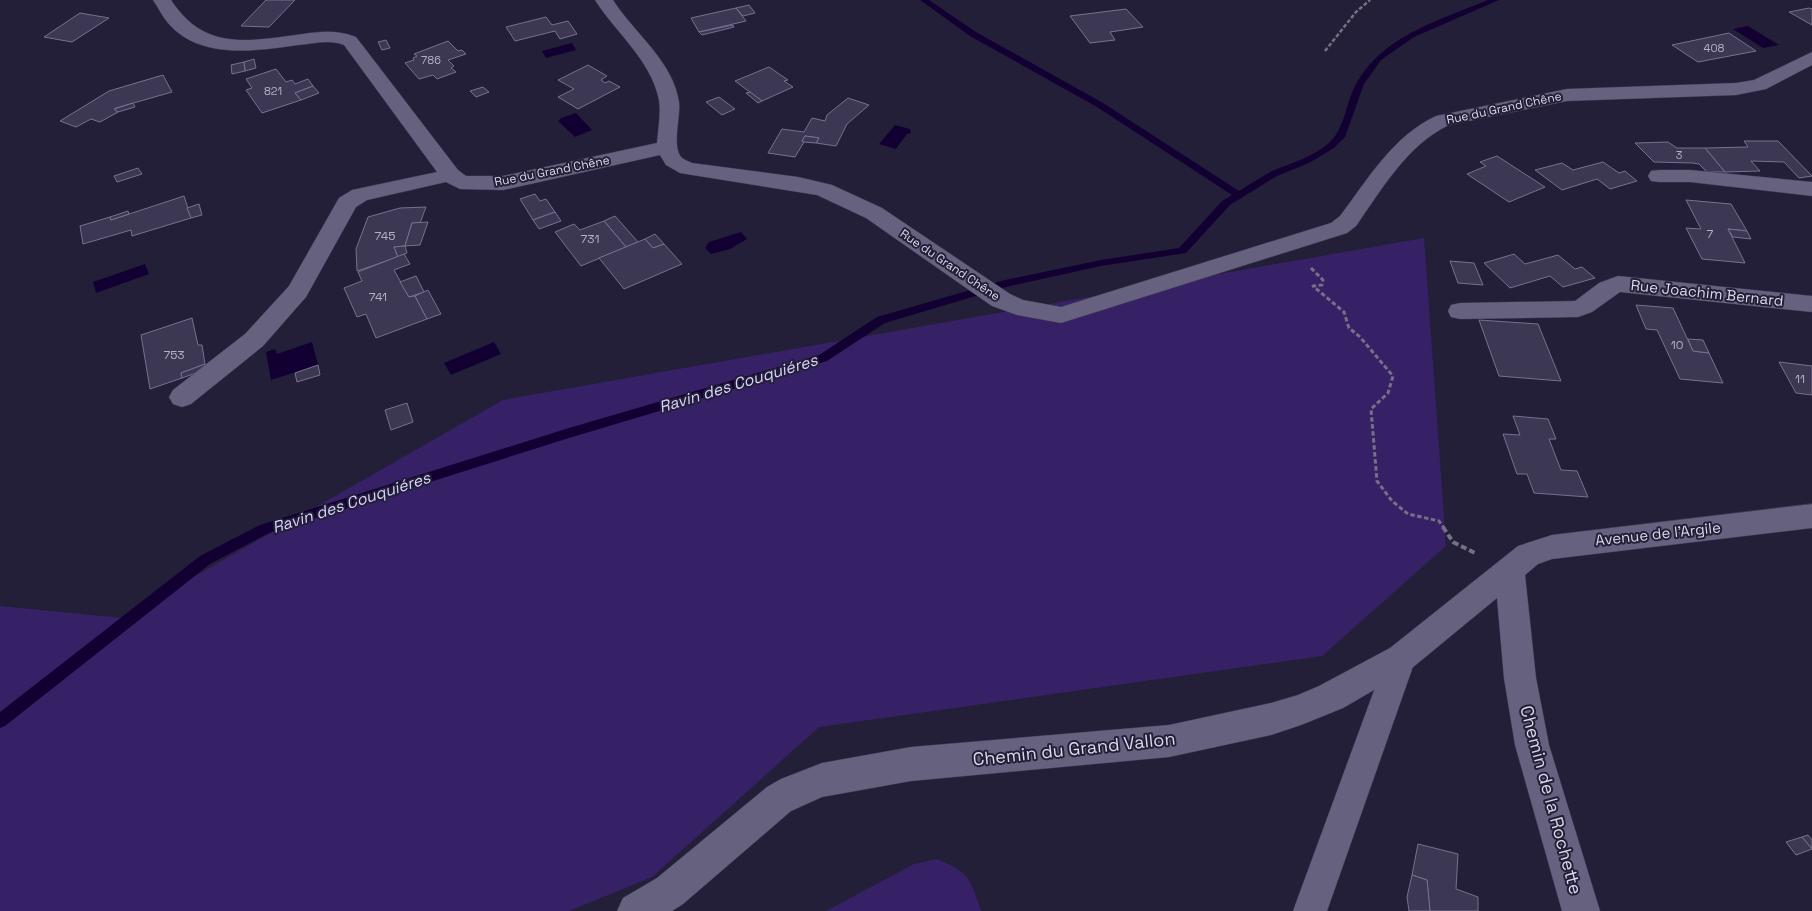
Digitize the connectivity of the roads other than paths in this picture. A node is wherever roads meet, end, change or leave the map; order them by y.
1 (162, 0) edge
2 (604, 0) edge
3 (1812, 58) edge
4 (667, 147) junction
5 (450, 175) junction
6 (1660, 176) dead end
7 (1812, 189) edge
8 (1812, 304) edge
9 (1460, 310) dead end
10 (182, 397) dead end
11 (1812, 516) edge
12 (1509, 569) junction
13 (1401, 658) junction
14 (636, 911) edge
15 (1310, 911) edge
16 (1581, 911) edge

1 - 5 street
2 - 4 street
3 - 4 street, Rue du Grand Chêne
4 - 5 street, Rue du Grand Chêne
5 - 10 street
6 - 7 street
8 - 9 street, Rue Joachim Bernard
11 - 12 street, Avenue de l'Argile
12 - 13 street, Chemin du Grand Vallon
12 - 16 street, Chemin de la Rochette
13 - 14 street, Chemin du Grand Vallon
13 - 15 lane

